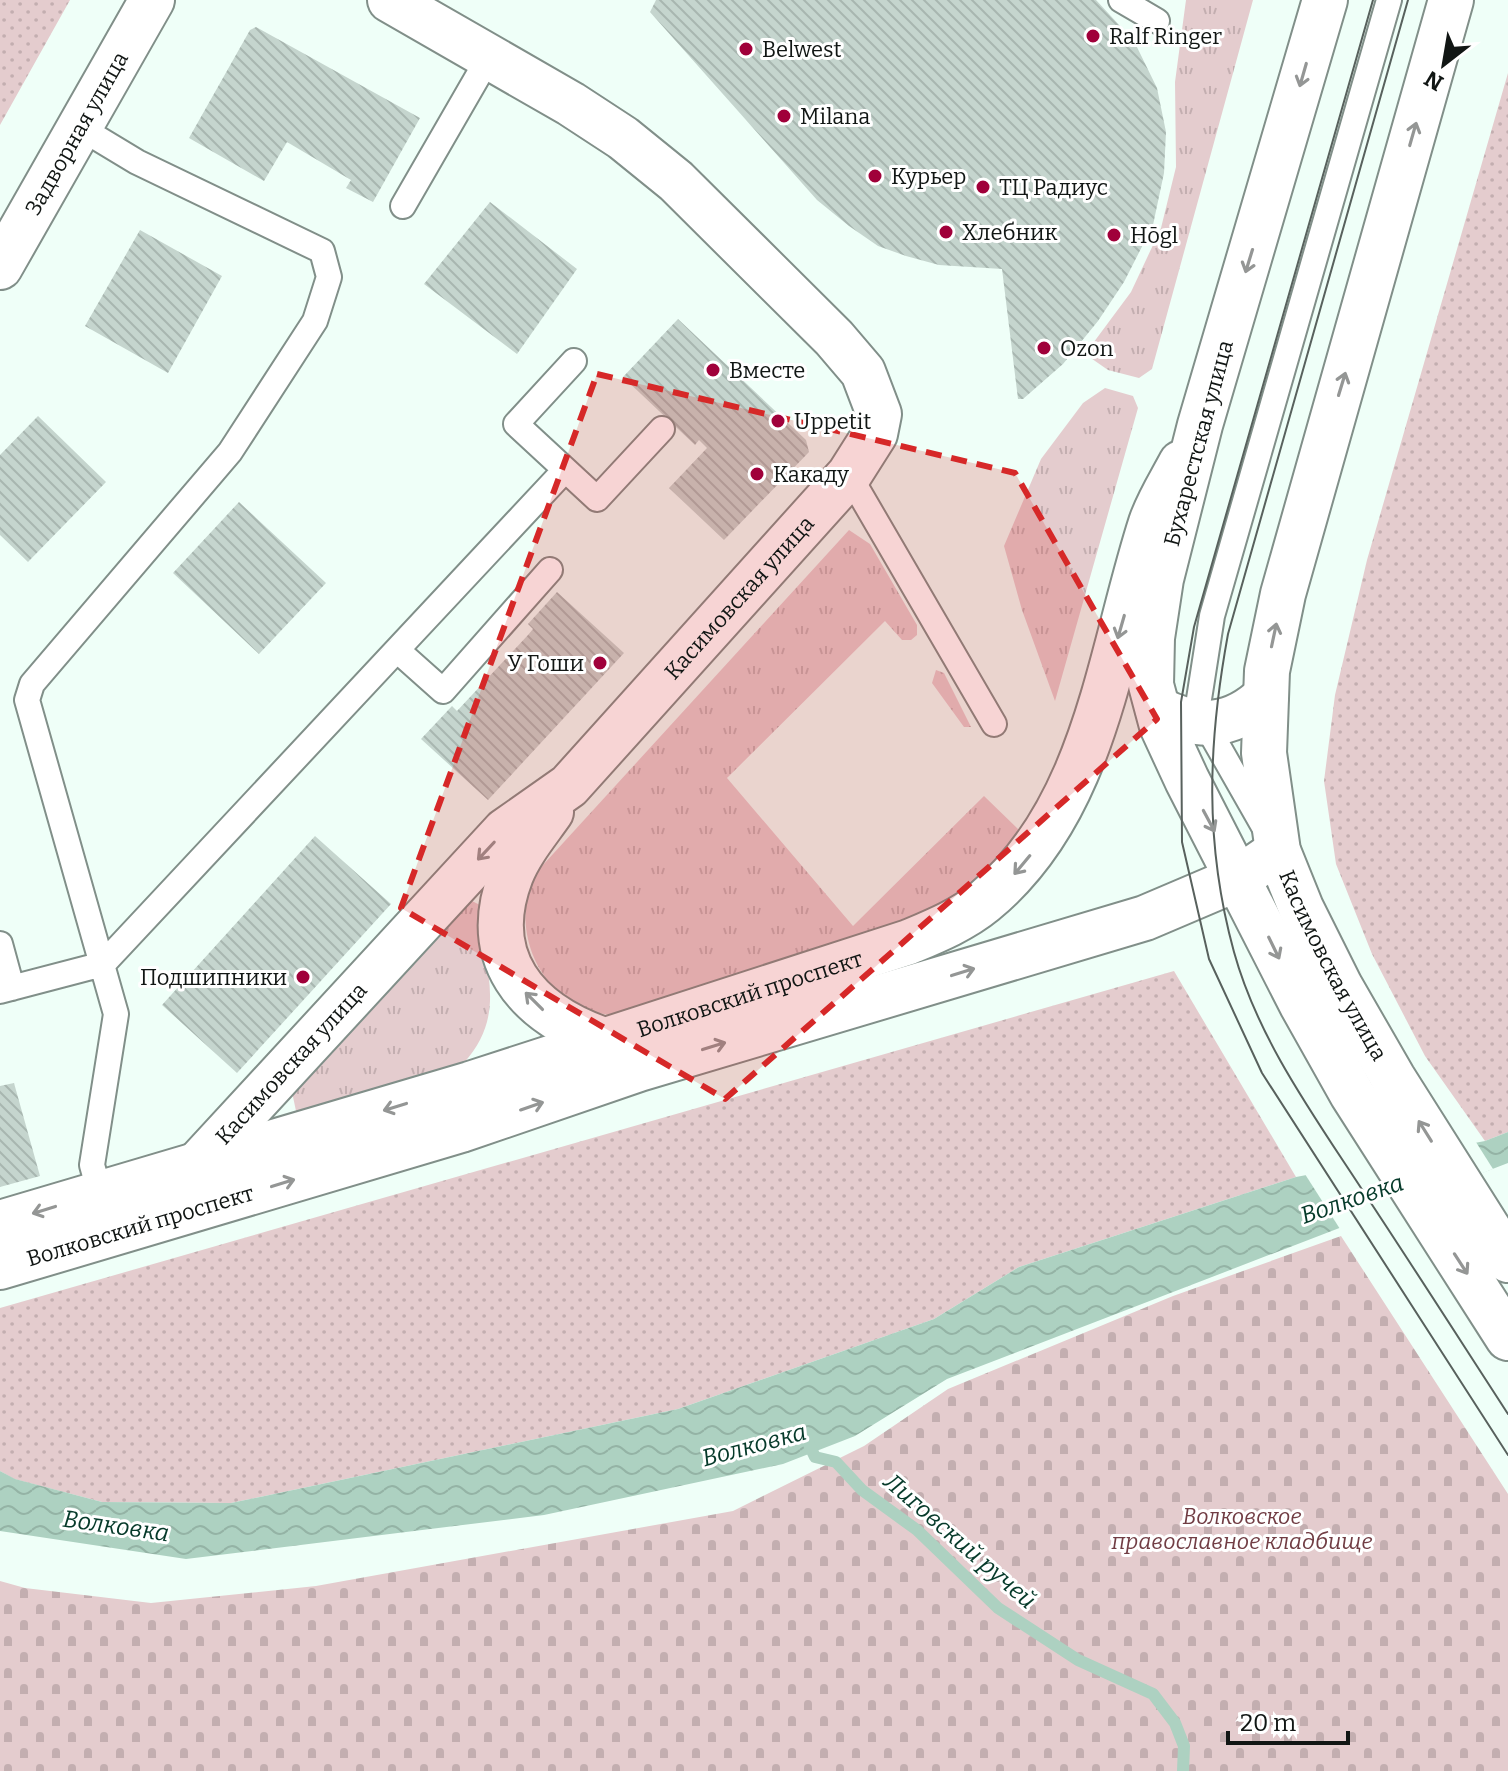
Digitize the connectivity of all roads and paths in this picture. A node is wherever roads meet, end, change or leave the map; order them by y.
1 (152, 0) edge
2 (390, 0) edge
3 (1121, 0) edge
4 (1325, 0) edge
5 (1389, 0) edge
6 (1451, 0) edge
7 (1157, 21) dead end
8 (489, 57) junction
9 (79, 127) junction
10 (403, 206) dead end
11 (11, 221) edge
12 (0, 267) edge
13 (574, 361) dead end
14 (1200, 425) junction
15 (662, 429) dead end
16 (565, 470) junction
17 (849, 475) junction
18 (550, 570) dead end
19 (397, 650) junction
20 (1266, 696) junction
21 (1190, 717) junction
22 (994, 724) dead end
23 (569, 786) junction
24 (1278, 851) junction
25 (1239, 878) junction
26 (0, 944) edge
27 (103, 964) junction
28 (6, 989) edge
29 (601, 1039) junction
30 (196, 1166) junction
31 (1438, 1191) junction
32 (100, 1194) junction
33 (0, 1223) edge
34 (1508, 1260) edge
35 (0, 1267) edge
36 (1508, 1338) edge

1 - 9 street, Задворная улица
2 - 8 street, Касимовская улица
3 - 7 lane
4 -> 14 street, Бухарестская улица
5 - 21 lane
20 -> 6 street
8 - 10 lane
8 - 17 street, Касимовская улица
9 - 11 street, Задворная улица
9 - 27 lane
11 - 12 street, Задворная улица
13 - 16 lane
14 - 21 street, Бухарестская улица
14 -> 29 street, Волковский проспект
15 - 16 lane
16 - 19 lane
17 - 22 lane
17 - 23 street, Касимовская улица
18 - 19 lane
19 - 27 lane
20 - 21 street
20 - 24 street
21 - 24 lane
21 -> 25 street, Бухарестская улица
29 -> 23 street
23 -> 30 street, Касимовская улица
24 - 25 street, Волковский проспект
31 -> 24 street, Касимовская улица
25 -> 31 street, Касимовская улица
35 -> 25 street, Волковский проспект
26 - 28 lane
27 - 28 lane
27 - 32 lane
29 -> 30 street, Волковский проспект
30 - 32 street, Волковский проспект
31 - 34 street
31 -> 36 street
32 -> 33 street, Волковский проспект

